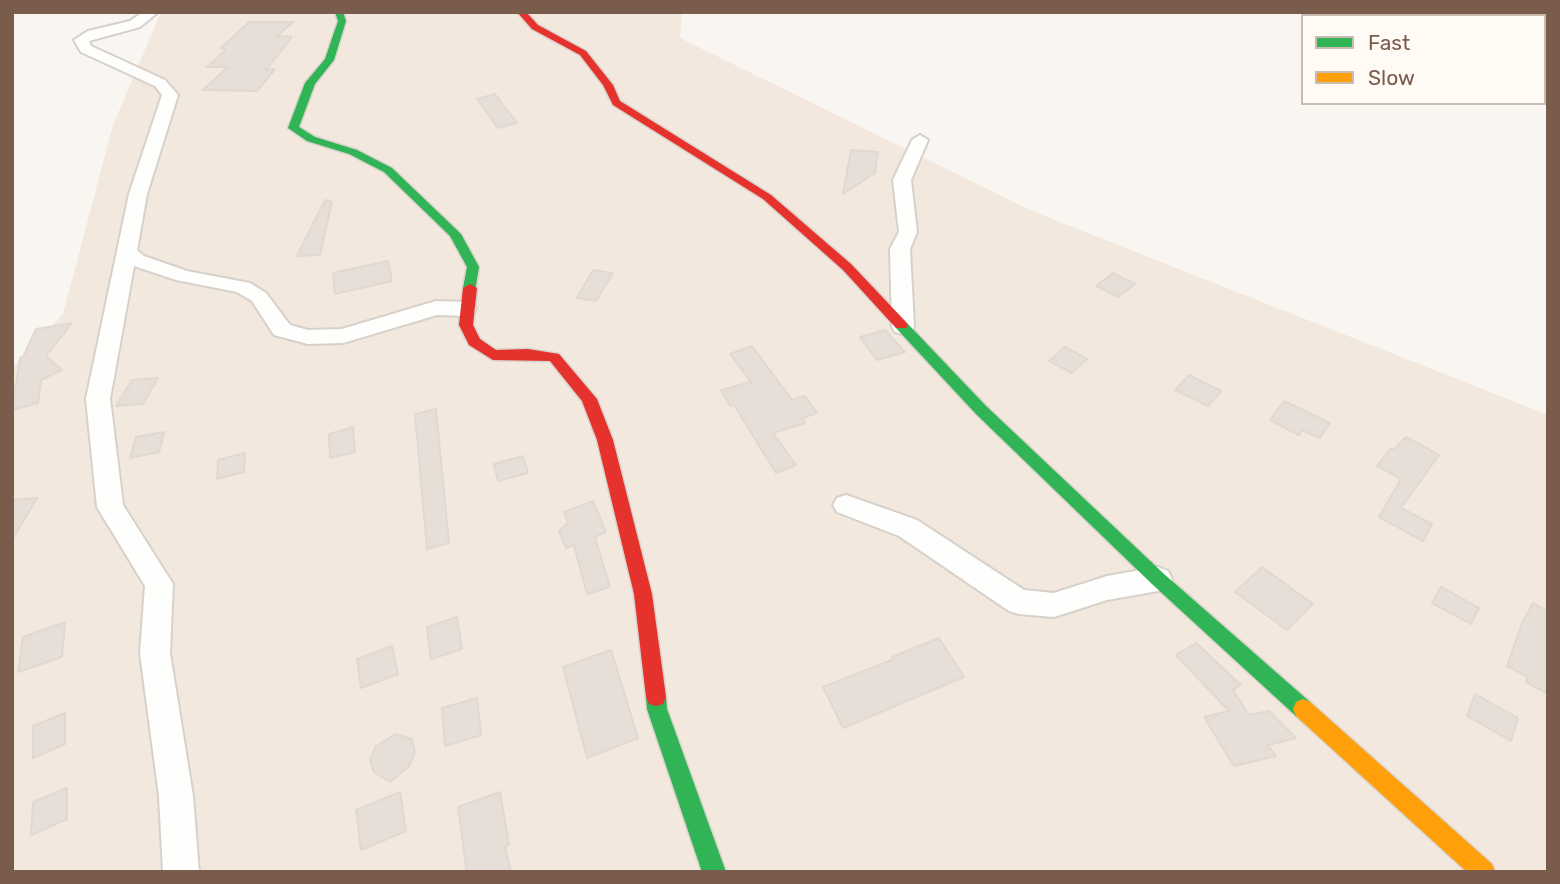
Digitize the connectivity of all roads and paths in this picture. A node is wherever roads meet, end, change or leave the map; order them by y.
1 (152, 12) edge
2 (339, 12) edge
3 (521, 12) edge
4 (920, 140) dead end
5 (125, 251) junction
6 (466, 309) junction
7 (903, 327) junction
8 (846, 505) dead end
9 (1158, 579) junction
10 (181, 872) edge
11 (714, 872) edge
12 (1484, 872) edge

1 - 5 street
2 - 6 street
3 - 7 street
4 - 7 street
5 - 6 street
5 - 10 street
6 - 11 street
7 - 9 street
8 - 9 street
9 - 12 street

